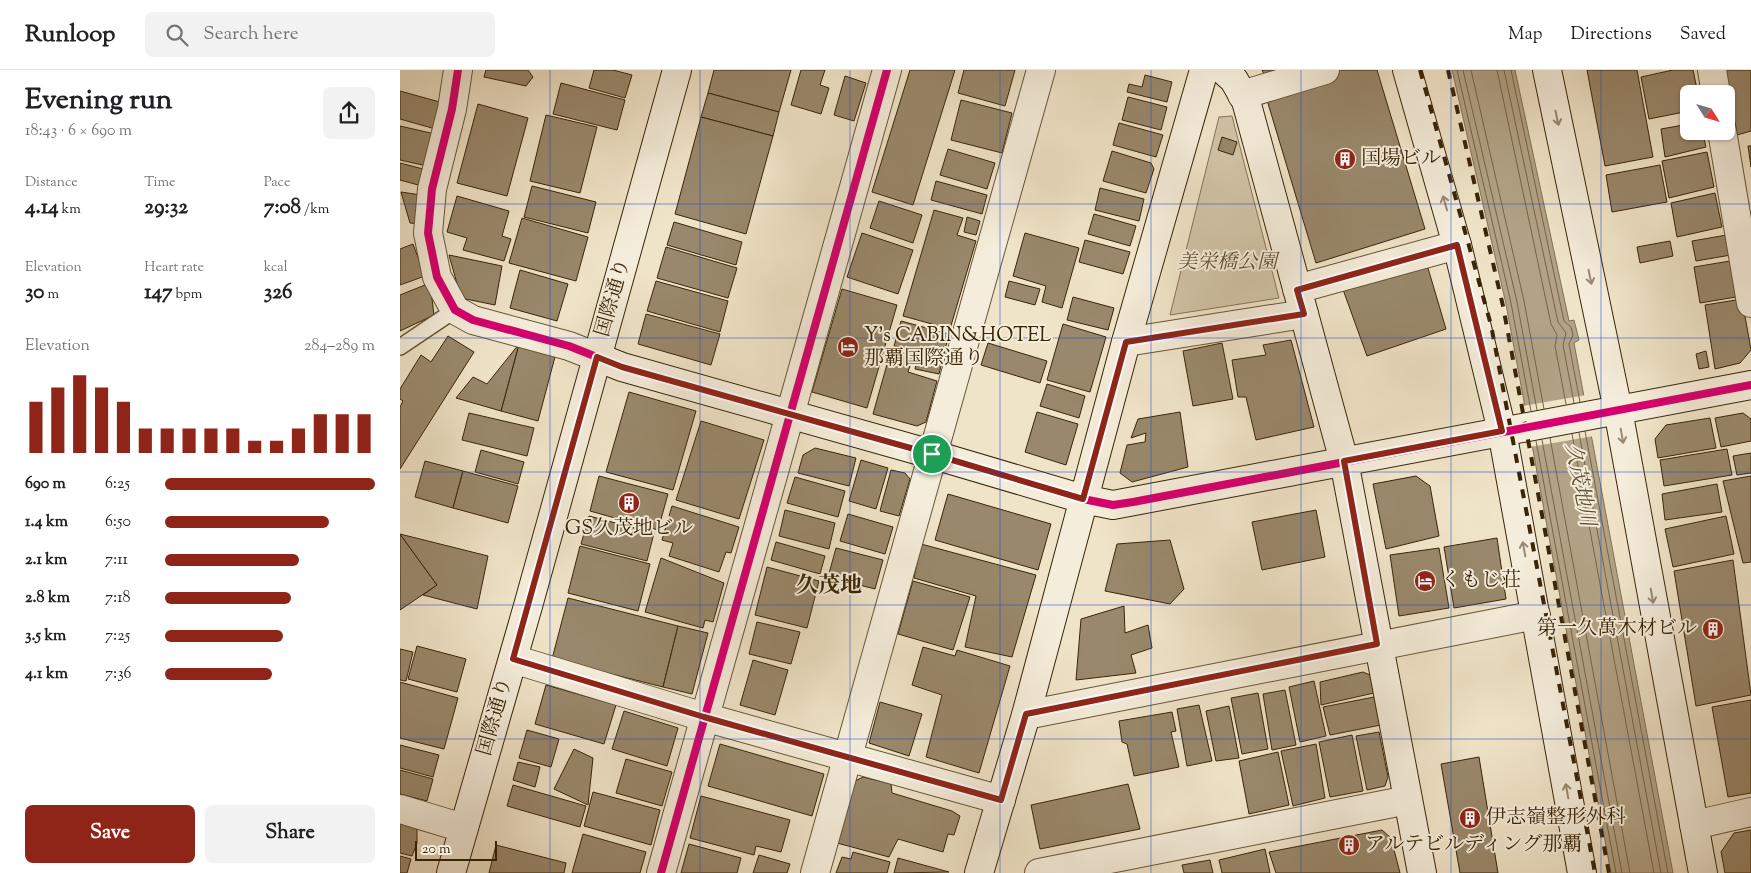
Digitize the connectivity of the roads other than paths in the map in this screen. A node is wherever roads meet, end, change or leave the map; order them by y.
1 (458, 70) edge
2 (677, 70) edge
3 (887, 70) edge
4 (1041, 70) edge
5 (1204, 70) edge
6 (1223, 70) edge
7 (1325, 70) edge
8 (1407, 70) edge
9 (1547, 70) edge
10 (1712, 70) edge
11 (1714, 85) edge
12 (1242, 95) junction
13 (1724, 140) edge
14 (1457, 245) junction
15 (1301, 302) junction
16 (1751, 302) edge
17 (455, 310) junction
18 (1126, 342) junction
19 (400, 347) edge
20 (597, 357) junction
21 (1751, 385) edge
22 (1608, 411) junction
23 (789, 414) junction
24 (1513, 429) junction
25 (932, 454) junction
26 (1344, 461) junction
27 (1083, 499) junction
28 (1536, 614) junction
29 (1377, 644) junction
30 (513, 659) junction
31 (1026, 714) junction
32 (704, 717) junction
33 (847, 757) junction
34 (1001, 800) junction
35 (1408, 800) junction
36 (400, 809) edge
37 (1751, 812) edge
38 (1694, 825) junction
39 (463, 828) junction
40 (451, 873) edge
41 (661, 873) edge
42 (815, 873) edge
43 (979, 873) edge
44 (1039, 873) edge
45 (1422, 873) edge
46 (1582, 873) edge
47 (1702, 873) edge

1 - 17 street
2 - 20 street, 国際通り
3 - 23 street
4 - 25 street
5 - 18 street
6 - 12 street
7 - 12 street
14 -> 8 street
9 -> 22 street
10 - 11 street
12 - 15 street
13 - 16 street
14 - 15 street
14 - 24 street
15 - 18 street
15 - 26 street
17 - 19 lane
17 - 20 street
18 - 27 street
20 - 23 street
20 - 30 street, 国際通り
21 - 22 street
22 - 24 street
22 -> 38 street
23 - 25 street
23 - 32 street
24 - 26 street
28 -> 24 street
25 - 27 street
25 - 33 street
26 - 27 street
26 - 29 street
27 - 31 street
28 - 29 street
46 -> 28 street
29 - 31 street
29 - 35 street
30 - 32 street
30 - 39 street, 国際通り
31 - 34 street
32 - 33 street
32 - 41 street
33 - 34 street
33 - 42 street
34 - 43 street
35 - 44 street
35 - 45 street
36 - 39 street
37 - 38 street
38 - 47 street
39 - 40 street, 国際通り

